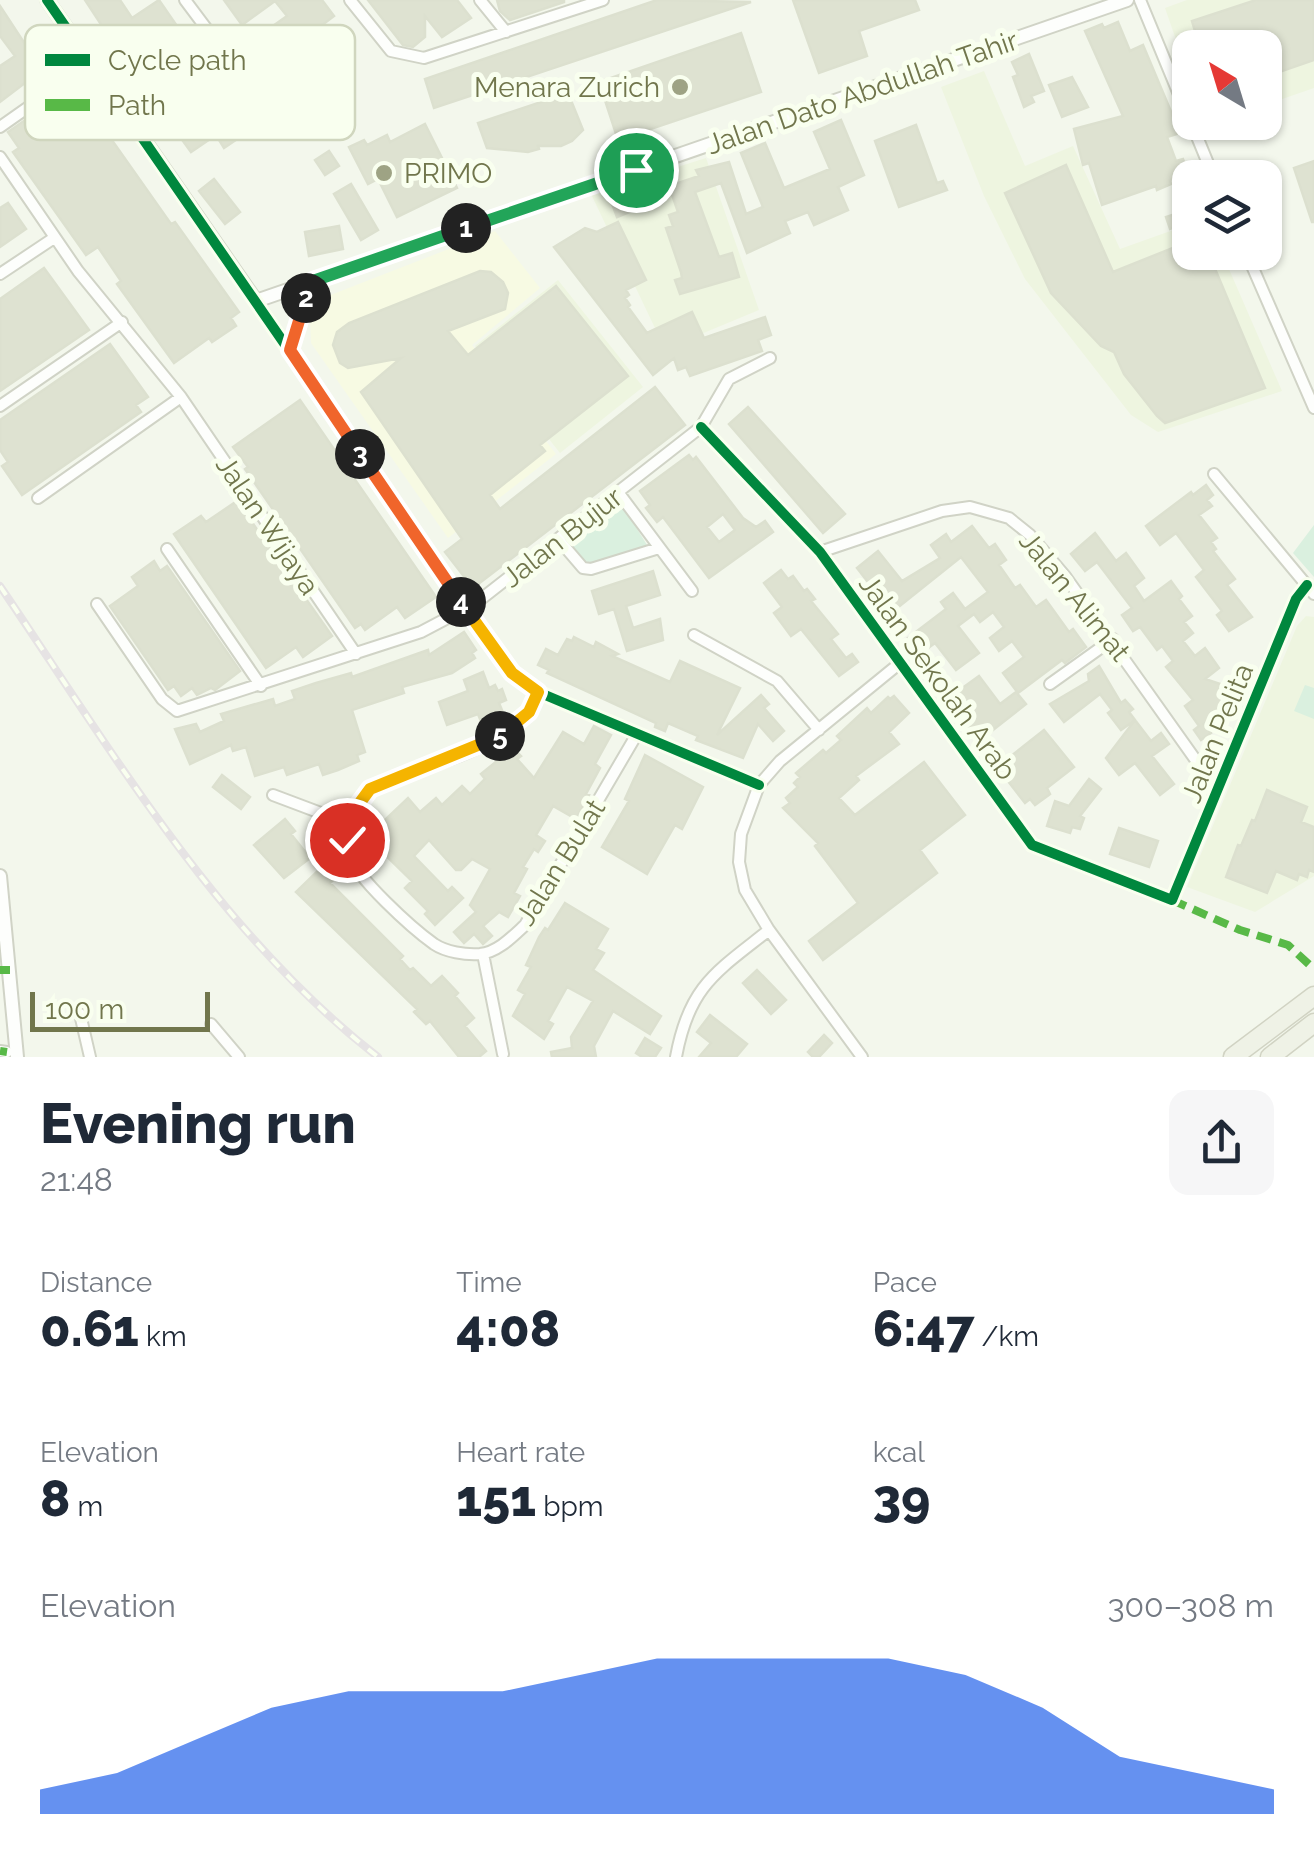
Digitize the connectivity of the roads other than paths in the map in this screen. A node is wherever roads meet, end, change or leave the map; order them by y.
1 (47, 0) edge
2 (186, 0) edge
3 (350, 0) edge
4 (480, 0) edge
5 (604, 0) edge
6 (1127, 0) edge
7 (1140, 0) edge
8 (64, 25) edge
9 (204, 25) edge
10 (506, 32) junction
11 (1172, 78) edge
12 (25, 109) edge
13 (0, 127) edge
14 (144, 140) edge
15 (0, 157) edge
16 (54, 238) junction
17 (1254, 270) edge
18 (0, 274) edge
19 (313, 281) junction
20 (256, 301) junction
21 (122, 322) junction
22 (290, 350) junction
23 (770, 358) dead end
24 (181, 397) junction
25 (0, 406) edge
26 (1314, 408) edge
27 (701, 427) junction
28 (1214, 474) dead end
29 (618, 492) junction
30 (38, 498) dead end
31 (559, 540) junction
32 (659, 548) junction
33 (167, 550) dead end
34 (820, 552) junction
35 (1310, 590) edge
36 (692, 592) dead end
37 (96, 604) dead end
38 (466, 609) junction
39 (694, 635) dead end
40 (1113, 639) junction
41 (356, 654) junction
42 (900, 663) junction
43 (1050, 684) dead end
44 (261, 686) junction
45 (538, 692) junction
46 (819, 730) junction
47 (637, 734) junction
48 (759, 785) junction
49 (1217, 790) junction
50 (273, 795) dead end
51 (350, 824) junction
52 (0, 876) edge
53 (1172, 900) joint
54 (769, 930) junction
55 (483, 954) junction
56 (5, 970) edge
57 (1314, 996) edge
58 (80, 1014) dead end
59 (1314, 1023) edge
60 (211, 1024) dead end
61 (8, 1054) edge
62 (503, 1054) dead end
63 (90, 1057) edge
64 (238, 1057) edge
65 (676, 1057) edge
66 (862, 1057) edge
67 (1233, 1057) edge
68 (1270, 1057) edge

1 - 8 street
2 - 9 street
3 - 10 street
4 - 10 street
5 - 10 street
6 - 19 street, Jalan Dato Abdullah Tahir
7 - 11 street
12 - 13 street
14 - 20 street
15 - 16 street, Jalan Wijaya
16 - 18 street
16 - 21 street, Jalan Wijaya
17 - 26 street
19 - 20 street, Jalan Dato Abdullah Tahir
19 - 22 street
20 - 22 street
21 - 24 street, Jalan Wijaya
21 - 25 street
22 - 38 street
23 - 27 street, Jalan Bujur
24 - 30 street
24 - 41 street, Jalan Wijaya
27 - 29 street, Jalan Bujur
27 - 34 street, Jalan Sekolah Arab
28 - 35 street
29 - 31 street, Jalan Bujur
29 - 32 street
31 - 32 street
31 - 38 street, Jalan Bujur
32 - 36 street
33 - 44 street
34 - 40 street, Jalan Alimat
34 - 42 street, Jalan Sekolah Arab
35 - 49 street, Jalan Pelita
37 - 44 street, Jalan Bujur
38 - 41 street, Jalan Bujur
38 - 45 street
39 - 46 street
40 - 43 street
40 - 49 street, Jalan Alimat
41 - 44 street, Jalan Bujur
42 - 46 street
42 - 53 street, Jalan Sekolah Arab
45 - 47 street
45 - 51 street
46 - 48 street
47 - 48 street
47 - 55 street, Jalan Bulat
48 - 54 street
49 - 53 street, Jalan Pelita
50 - 51 street
51 - 55 street
52 - 56 street
54 - 65 street
54 - 66 street
55 - 62 street
56 - 61 street
57 - 67 highway
58 - 63 street
59 - 68 highway
60 - 64 street

